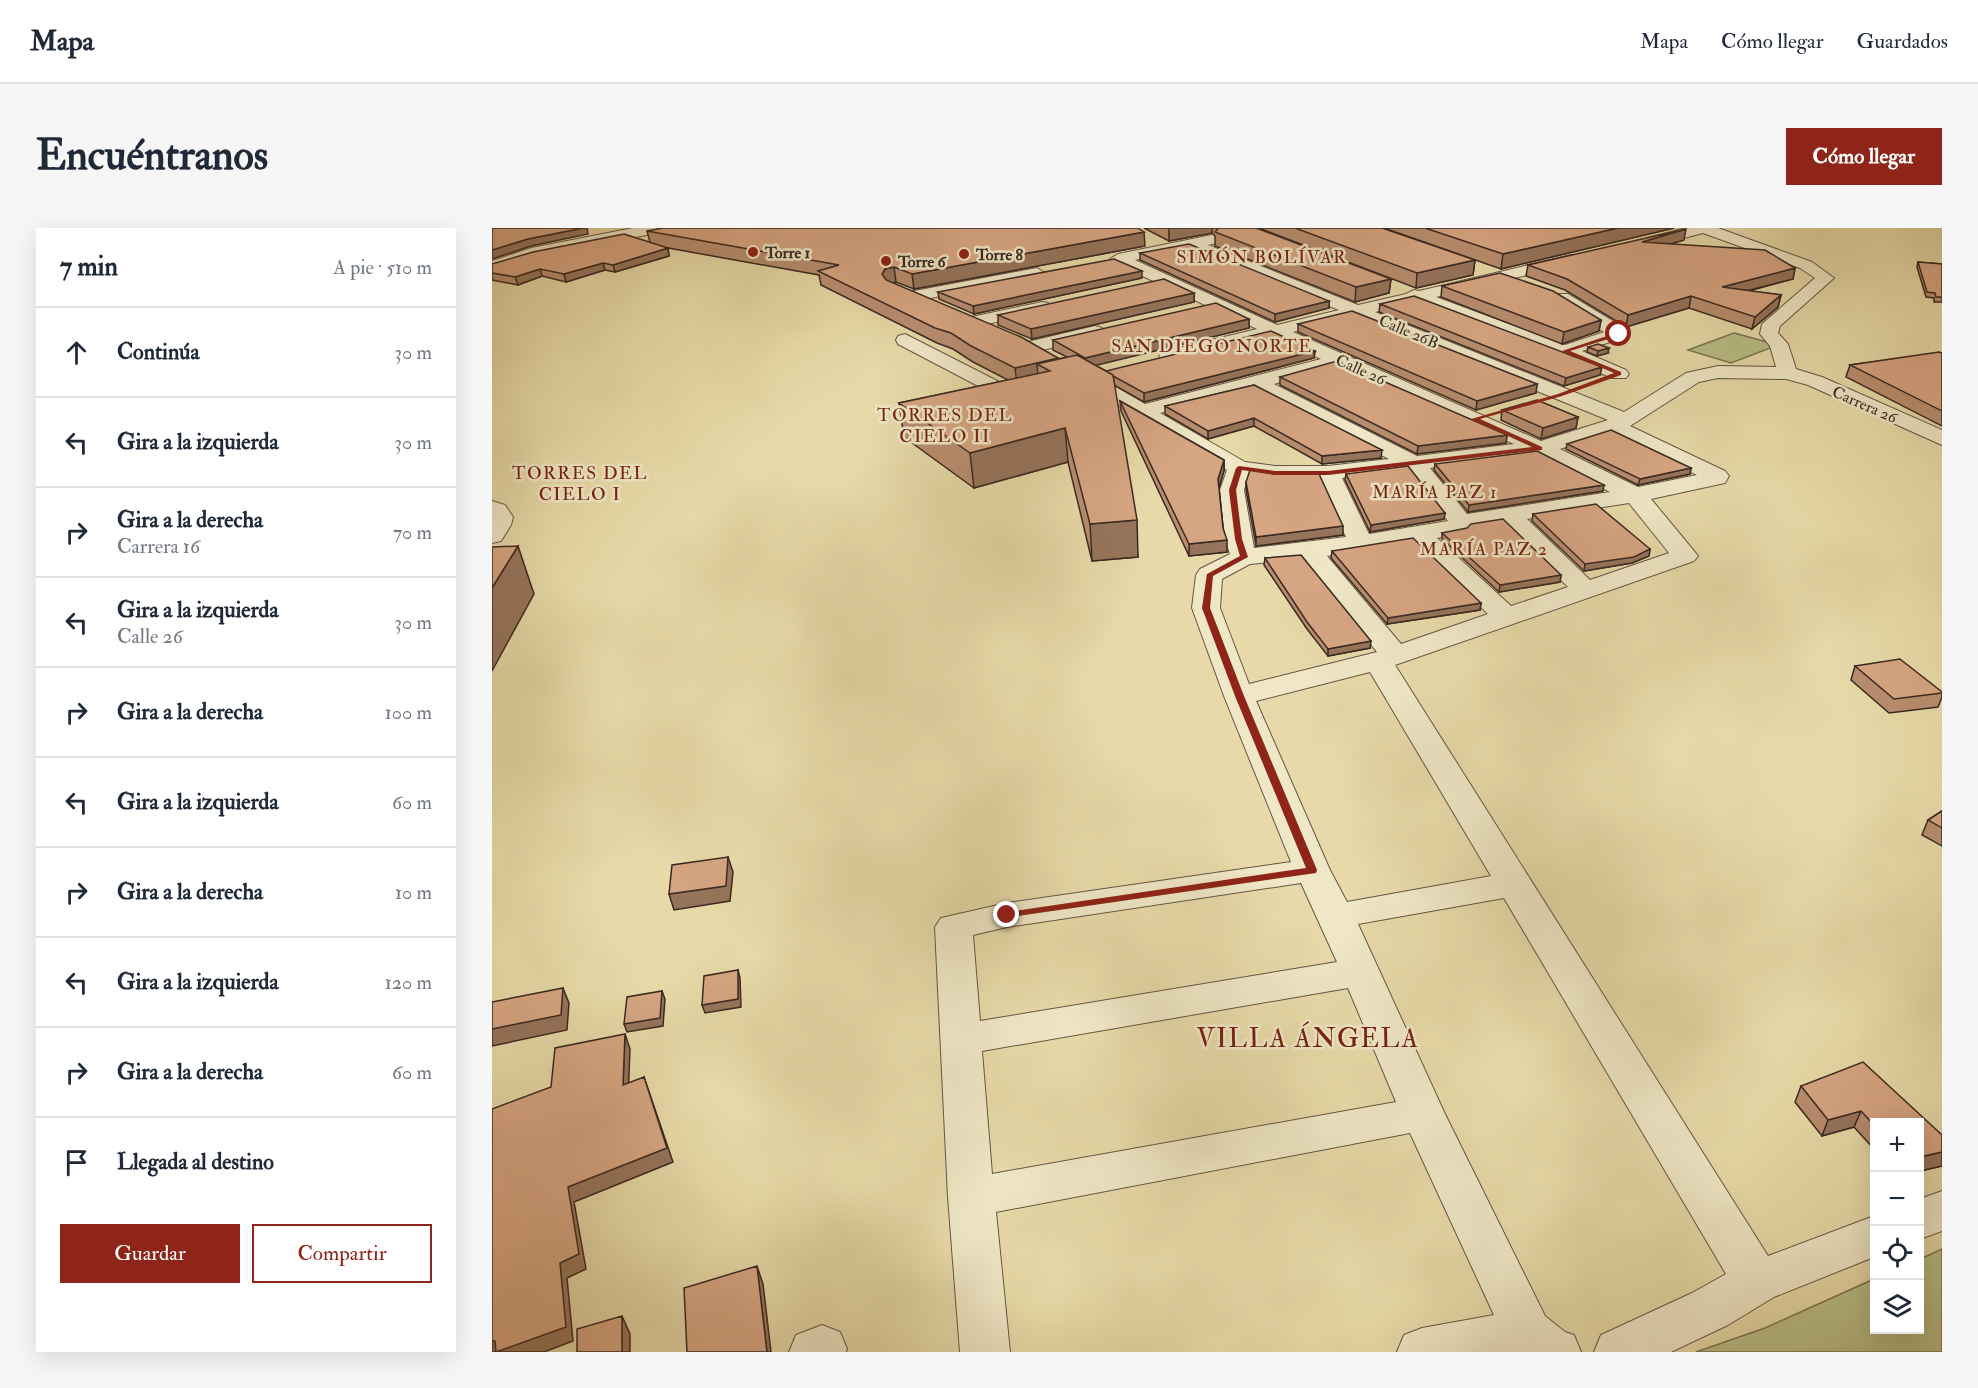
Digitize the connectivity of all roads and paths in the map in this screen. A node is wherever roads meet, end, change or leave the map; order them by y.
1 (656, 228) edge
2 (1704, 228) edge
3 (1272, 235) edge
4 (1191, 244) junction
5 (1166, 248) junction
6 (1621, 249) edge
7 (1586, 256) edge
8 (1119, 258) junction
9 (1096, 263) edge
10 (492, 266) edge
11 (1470, 266) edge
12 (1051, 271) edge
13 (1499, 276) junction
14 (1168, 280) junction
15 (1388, 285) edge
16 (1528, 286) edge
17 (1133, 288) edge
18 (1548, 293) edge
19 (1416, 296) junction
20 (1220, 304) junction
21 (1053, 305) edge
22 (1357, 309) junction
23 (1186, 312) edge
24 (973, 322) junction
25 (1108, 330) edge
26 (1275, 330) junction
27 (904, 340) dead end
28 (1030, 347) junction
29 (1564, 351) junction
30 (1152, 360) edge
31 (1339, 360) junction
32 (1108, 372) edge
33 (1787, 373) junction
34 (1085, 377) junction
35 (1064, 382) edge
36 (1256, 383) junction
37 (1032, 390) edge
38 (1010, 395) junction
39 (1560, 395) junction
40 (987, 401) edge
41 (1528, 404) edge
42 (1506, 410) edge
43 (1142, 411) junction
44 (1474, 419) junction
45 (1619, 423) junction
46 (1942, 438) edge
47 (1540, 448) junction
48 (1414, 463) junction
49 (1239, 468) junction
50 (1328, 473) junction
51 (1635, 495) junction
52 (492, 508) edge
53 (1508, 514) junction
54 (1461, 522) junction
55 (1418, 533) junction
56 (492, 536) edge
57 (1361, 542) junction
58 (1309, 551) junction
59 (1244, 557) junction
60 (1586, 590) junction
61 (1507, 617) junction
62 (1386, 658) junction
63 (1239, 696) junction
64 (1312, 870) junction
65 (1515, 884) junction
66 (1336, 916) junction
67 (1359, 972) junction
68 (961, 1039) junction
69 (1423, 1114) junction
70 (971, 1197) junction
71 (1942, 1211) edge
72 (1924, 1218) edge
73 (1870, 1238) edge
74 (1757, 1282) junction
75 (1542, 1342) edge
76 (985, 1352) edge
77 (1422, 1352) edge
78 (1618, 1352) edge

1 - 10 street
2 - 6 street
2 - 33 street
3 - 4 street
4 - 5 street
4 - 22 street, Calle 26B
5 - 8 street
5 - 8 street
7 - 13 street
8 - 9 street
8 - 14 street, Calle 26
11 - 13 street
12 - 24 street
13 - 16 street
13 - 19 street
14 - 17 street
14 - 20 street, Calle 26
15 - 19 street
18 - 29 street
19 - 22 street
19 - 29 street
20 - 23 street
20 - 26 street, Calle 26
21 - 24 street
22 - 26 street
22 - 39 street, Calle 26B
24 - 28 street
25 - 28 street
26 - 30 street
26 - 31 street, Calle 26
27 - 38 street
28 - 34 street
29 - 39 street
31 - 36 street
31 - 44 street, Calle 26
32 - 34 street
33 - 45 street, Carrera 26
33 - 46 street, Carrera 26
34 - 35 street
34 - 43 street
36 - 43 street
36 - 48 street
37 - 38 street
38 - 40 street
39 - 41 street
39 - 45 street, Calle 26B
42 - 44 street
43 - 49 street
44 - 47 street, Calle 26
45 - 47 street, Carrera 26
45 - 51 street, Calle 26B
47 - 48 street, Carrera 26
47 - 51 street, Calle 26
48 - 50 street, Carrera 26
48 - 54 street
49 - 50 street, Carrera 26
49 - 59 street
50 - 57 street
51 - 53 street
51 - 60 street
52 - 56 street
53 - 54 street
53 - 60 street
54 - 55 street
55 - 57 street
55 - 61 street
57 - 58 street
58 - 59 street
58 - 62 street
59 - 63 street
60 - 61 street
61 - 62 street
62 - 63 street
62 - 65 street
63 - 64 street
64 - 66 street
64 - 68 street
65 - 66 street
65 - 74 street
66 - 67 street
67 - 68 street
67 - 69 street
68 - 70 street
69 - 70 street
69 - 75 street
70 - 76 street
71 - 72 street
73 - 74 street
74 - 78 street
75 - 77 street

